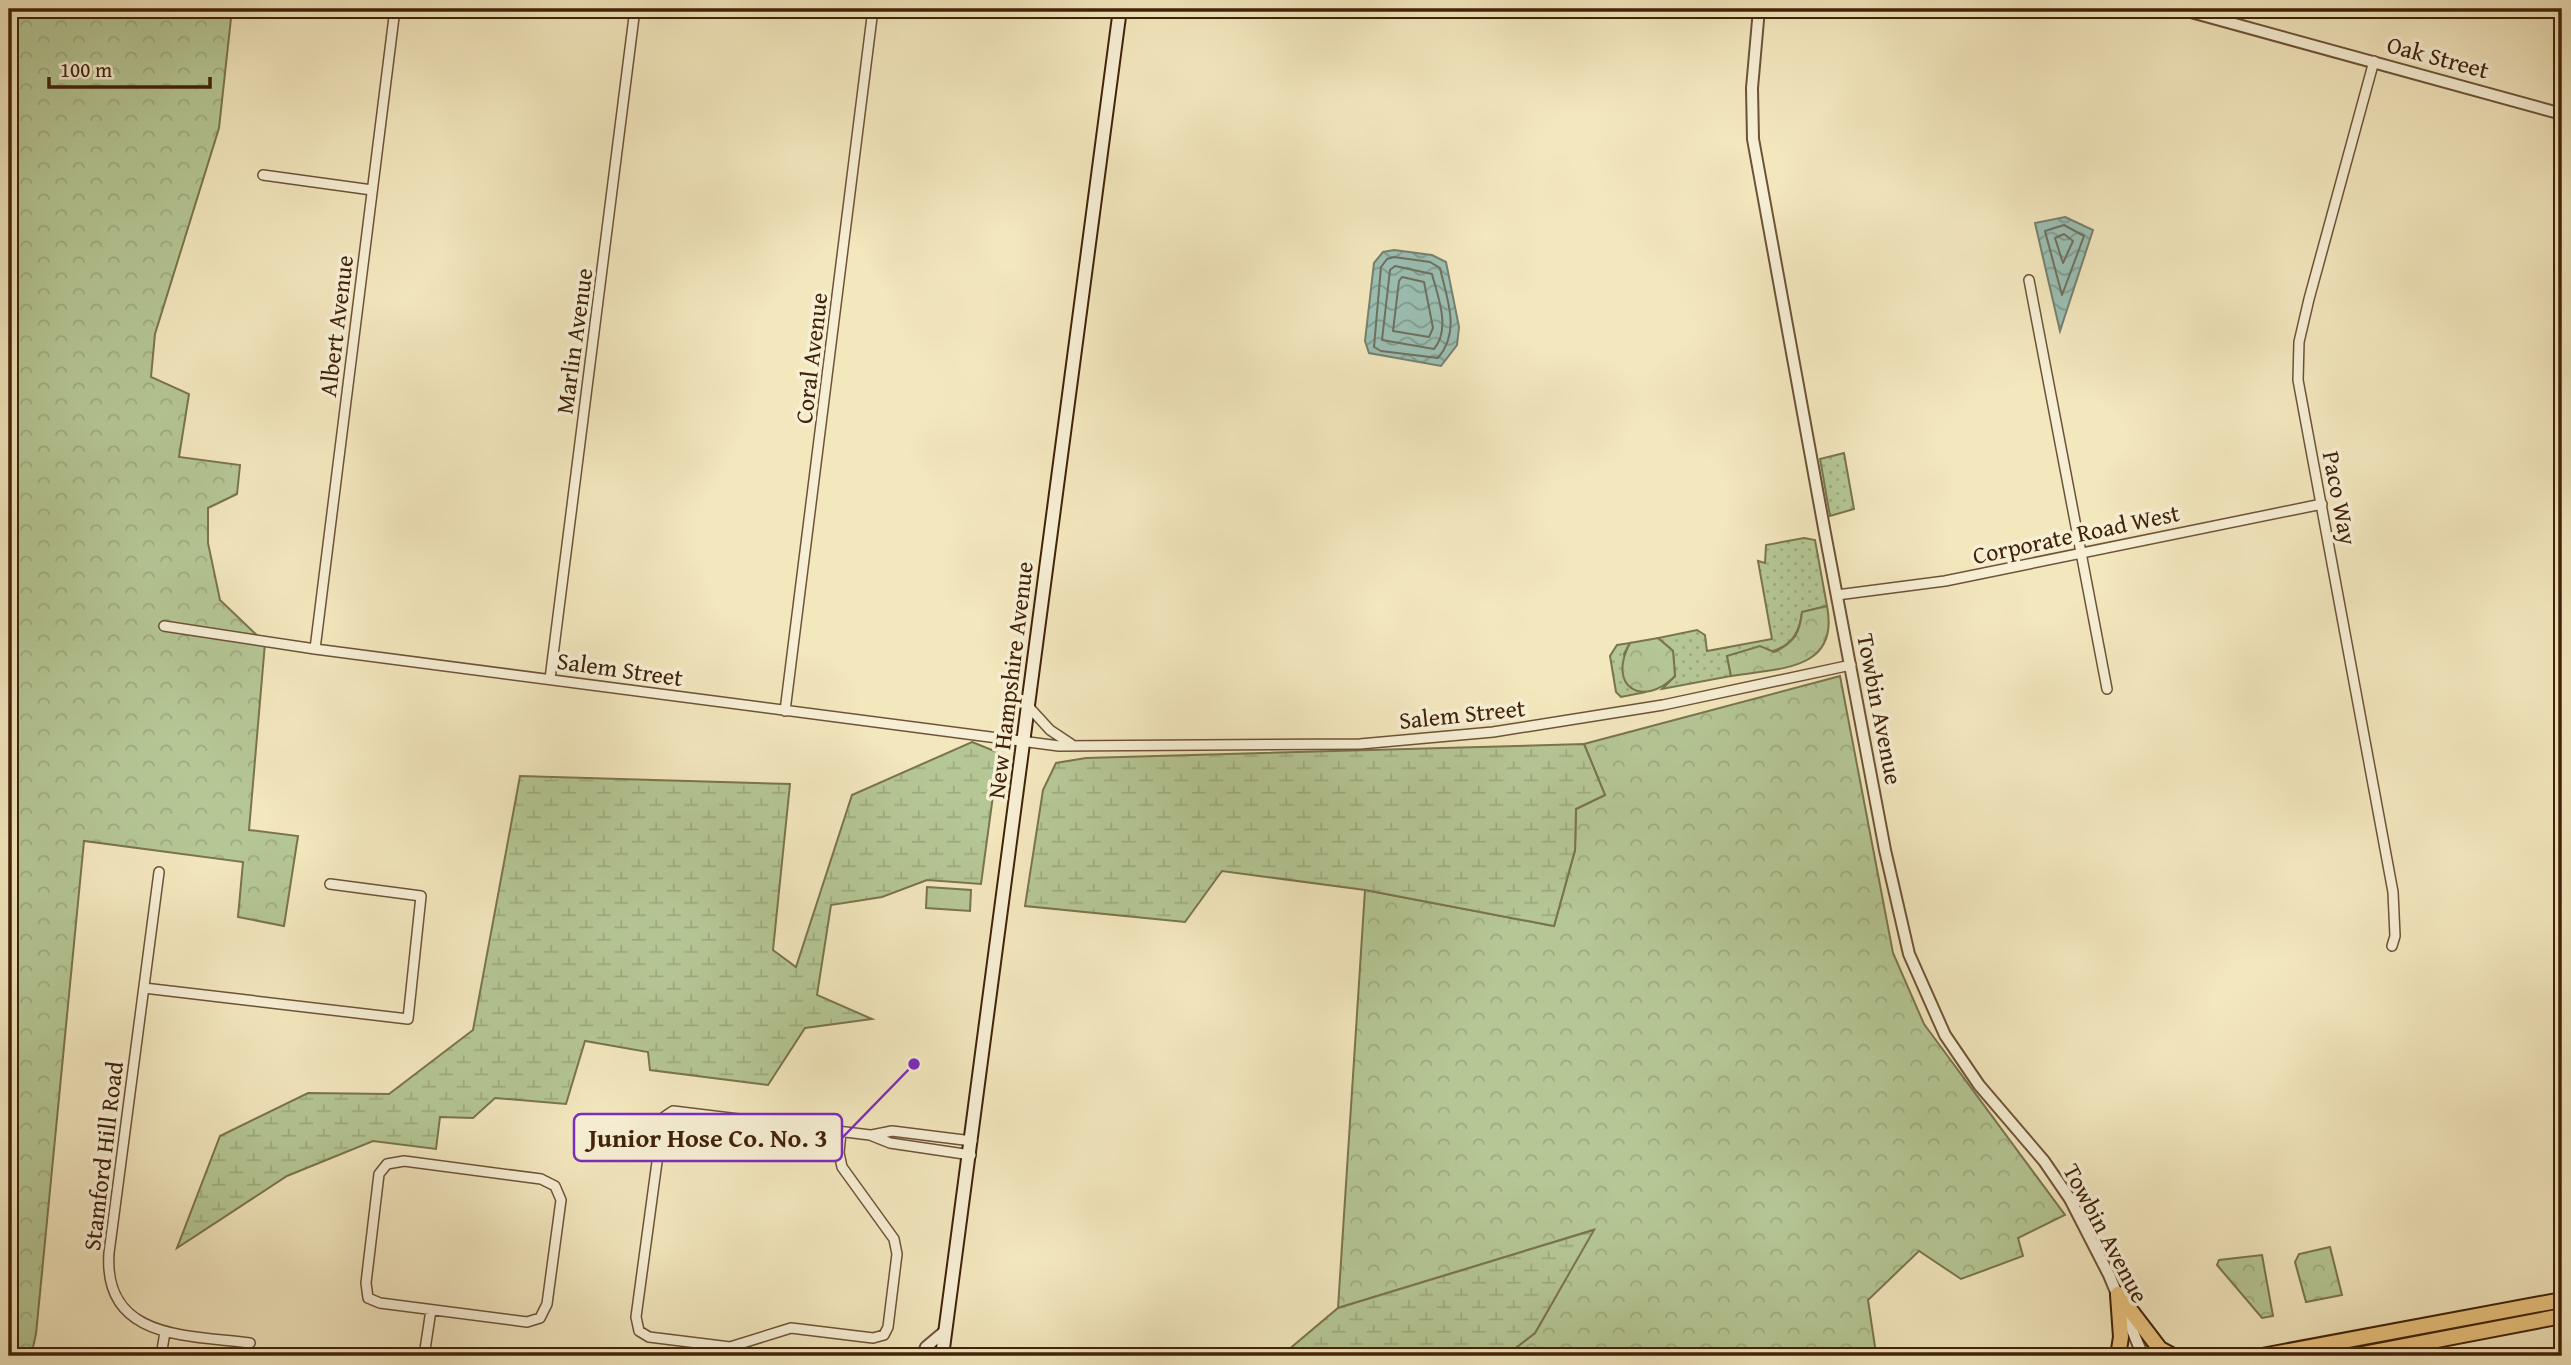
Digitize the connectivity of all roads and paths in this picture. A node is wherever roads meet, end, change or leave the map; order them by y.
1 (395, 9) edge
2 (635, 9) edge
3 (873, 9) edge
4 (1120, 9) edge
5 (1759, 9) edge
6 (2180, 9) edge
7 (2374, 61) junction
8 (2562, 114) edge
9 (263, 175) dead end
10 (372, 190) junction
11 (2029, 280) dead end
12 (2322, 504) junction
13 (2082, 552) junction
14 (1837, 596) junction
15 (164, 625) dead end
16 (315, 649) junction
17 (1851, 665) junction
18 (550, 679) junction
19 (2107, 689) dead end
20 (1028, 706) junction
21 (785, 711) junction
22 (1023, 742) junction
23 (1071, 744) junction
24 (159, 873) dead end
25 (330, 884) dead end
26 (2392, 946) dead end
27 (144, 988) junction
28 (841, 1132) junction
29 (972, 1148) junction
30 (2118, 1294) junction
31 (2562, 1300) edge
32 (431, 1310) junction
33 (2562, 1316) edge
34 (945, 1331) junction
35 (165, 1332) junction
36 (250, 1343) dead end
37 (695, 1343) junction
38 (161, 1356) edge
39 (424, 1356) edge
40 (694, 1356) edge
41 (922, 1356) edge
42 (942, 1356) edge
43 (2118, 1356) edge
44 (2143, 1356) edge
45 (2173, 1356) edge
46 (2262, 1356) edge
47 (2353, 1356) edge

1 - 10 street, Albert Avenue
2 - 18 street, Marlin Avenue
3 - 21 street, Coral Avenue
4 - 20 main road, New Hampshire Avenue
5 - 14 street, Towbin Avenue
6 - 7 street, Oak Street
7 - 8 street, Oak Street
7 - 12 street, Paco Way
9 - 10 street
10 - 16 street, Albert Avenue
11 - 13 street
12 - 13 street, Corporate Road West
12 - 26 street, Paco Way
13 - 14 street, Corporate Road West
13 - 19 street
14 - 17 street, Towbin Avenue
15 - 16 street, Salem Street
16 - 18 street, Salem Street
17 - 23 street, Salem Street
17 - 30 street, Towbin Avenue
18 - 21 street, Salem Street
20 - 22 main road, New Hampshire Avenue
20 - 23 street
21 - 22 street, Salem Street
22 - 23 street, Salem Street
22 - 29 main road, New Hampshire Avenue
24 - 27 street, Stamford Hill Road
25 - 27 street
27 - 35 street, Stamford Hill Road
28 - 29 street
28 - 37 street
28 - 37 street
29 - 34 main road, New Hampshire Avenue
30 - 43 highway
30 - 44 street, Towbin Avenue
30 - 45 highway
31 - 46 highway
32 - 32 street
32 - 39 street
33 - 47 highway
34 - 41 street
34 - 42 main road, New Hampshire Avenue
35 - 36 street, Stamford Hill Road
35 - 38 street
37 - 40 street

